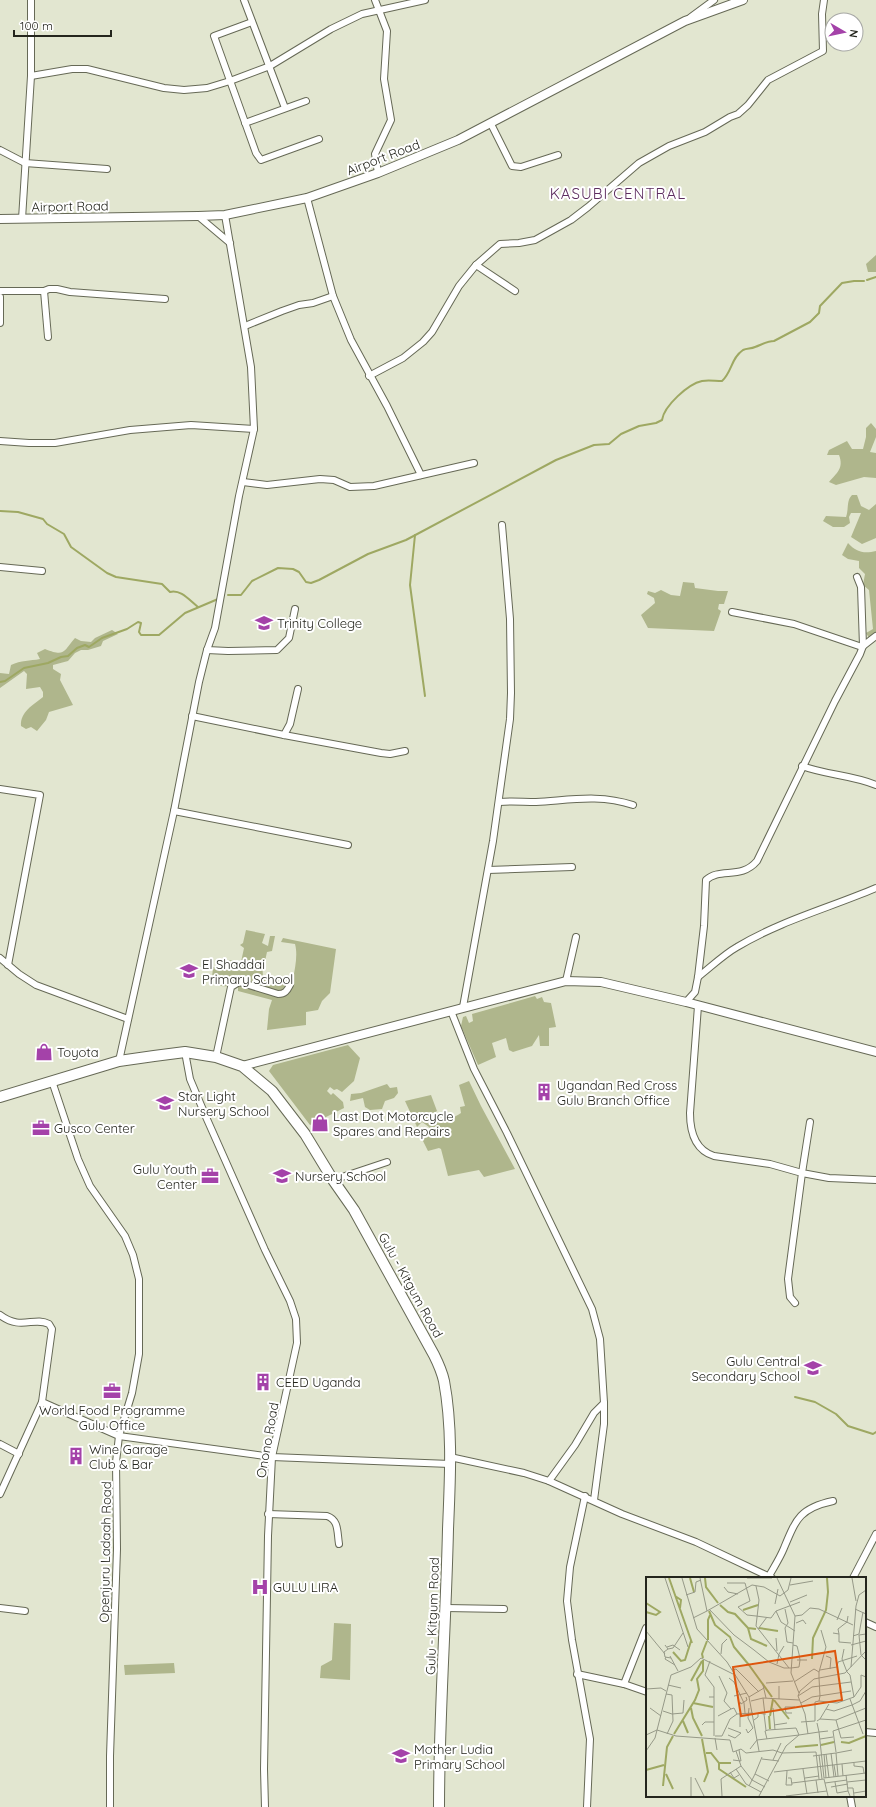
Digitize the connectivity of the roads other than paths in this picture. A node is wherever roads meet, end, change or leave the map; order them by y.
1 (31, 0) edge
2 (244, 0) edge
3 (375, 0) edge
4 (425, 0) edge
5 (714, 0) edge
6 (744, 0) edge
7 (824, 0) edge
8 (378, 11) junction
9 (684, 21) junction
10 (252, 22) junction
11 (270, 66) junction
12 (31, 76) junction
13 (230, 81) junction
14 (306, 101) dead end
15 (285, 108) junction
16 (245, 123) junction
17 (491, 124) junction
18 (319, 139) dead end
19 (0, 150) edge
20 (558, 156) dead end
21 (25, 162) junction
22 (107, 169) dead end
23 (378, 172) junction
24 (307, 198) junction
25 (225, 215) junction
26 (198, 216) junction
27 (0, 219) edge
28 (22, 219) junction
29 (230, 244) junction
30 (476, 265) junction
31 (0, 290) edge
32 (44, 291) junction
33 (515, 291) dead end
34 (333, 296) junction
35 (0, 297) edge
36 (165, 299) dead end
37 (0, 324) edge
38 (245, 326) junction
39 (48, 337) dead end
40 (369, 376) junction
41 (254, 429) junction
42 (0, 441) edge
43 (474, 463) dead end
44 (421, 475) junction
45 (243, 482) junction
46 (502, 525) dead end
47 (0, 567) edge
48 (42, 571) dead end
49 (857, 577) dead end
50 (295, 609) dead end
51 (732, 612) dead end
52 (876, 636) edge
53 (862, 646) junction
54 (207, 650) junction
55 (298, 689) dead end
56 (192, 716) junction
57 (284, 735) junction
58 (405, 751) dead end
59 (802, 766) junction
60 (876, 785) edge
61 (0, 789) edge
62 (499, 802) junction
63 (633, 805) dead end
64 (174, 811) junction
65 (348, 845) dead end
66 (572, 867) dead end
67 (488, 870) junction
68 (876, 888) edge
69 (576, 937) dead end
70 (0, 958) edge
71 (8, 965) junction
72 (698, 977) junction
73 (566, 981) junction
74 (290, 985) dead end
75 (686, 1002) junction
76 (698, 1006) junction
77 (463, 1007) junction
78 (451, 1011) junction
79 (128, 1019) junction
80 (185, 1052) junction
81 (876, 1052) edge
82 (216, 1057) junction
83 (119, 1061) junction
84 (242, 1066) junction
85 (52, 1081) junction
86 (0, 1098) edge
87 (810, 1122) dead end
88 (387, 1162) dead end
89 (802, 1173) junction
90 (333, 1180) junction
91 (876, 1180) edge
92 (795, 1303) dead end
93 (0, 1315) edge
94 (42, 1402) junction
95 (604, 1403) junction
96 (119, 1436) junction
97 (0, 1444) edge
98 (18, 1454) junction
99 (272, 1457) junction
100 (450, 1460) junction
101 (549, 1481) junction
102 (0, 1494) edge
103 (585, 1496) junction
104 (594, 1500) junction
105 (833, 1501) dead end
106 (268, 1514) junction
107 (876, 1534) edge
108 (339, 1544) dead end
109 (771, 1577) edge
110 (854, 1577) edge
111 (0, 1608) edge
112 (446, 1608) junction
113 (504, 1609) dead end
114 (25, 1612) dead end
115 (866, 1622) edge
116 (876, 1627) edge
117 (646, 1628) edge
118 (577, 1674) junction
119 (624, 1684) junction
120 (646, 1692) edge
121 (850, 1797) edge
122 (110, 1807) edge
123 (265, 1807) edge
124 (438, 1807) edge
125 (587, 1807) edge
126 (852, 1807) edge

1 - 12 street
2 - 10 street
3 - 8 street
4 - 8 street
5 - 9 street
6 - 9 street, Airport Road
7 - 30 street
8 - 11 street
8 - 23 street
9 - 17 street, Airport Road
10 - 11 street
10 - 13 street
11 - 13 street
11 - 15 street
12 - 13 street
12 - 21 street
13 - 16 street
14 - 15 street
15 - 16 street
16 - 18 street
17 - 20 street
17 - 23 street, Airport Road
19 - 21 street
21 - 22 street
21 - 28 street
23 - 24 street, Airport Road
24 - 25 street, Airport Road
24 - 34 street
25 - 26 street, Airport Road
25 - 29 street
26 - 28 street, Airport Road
26 - 29 street
27 - 28 street, Airport Road
29 - 38 street
30 - 33 street
30 - 40 street
31 - 32 street
32 - 36 street
32 - 39 street
34 - 38 street
34 - 40 street
35 - 37 street
38 - 41 street
40 - 44 street
41 - 42 street
41 - 45 street
43 - 44 street
44 - 45 street
45 - 54 street
46 - 62 street
47 - 48 street
49 - 53 street
50 - 54 street
51 - 53 street
52 - 53 street
53 - 59 street
54 - 56 street
55 - 57 street
56 - 57 street
56 - 64 street
57 - 58 street
59 - 60 street
59 - 72 street
61 - 71 street
62 - 63 street
62 - 67 street
64 - 65 street
64 - 79 street
66 - 67 street
67 - 77 street
68 - 72 street
69 - 73 street
70 - 71 street
71 - 79 street
72 - 75 street
73 - 75 street
73 - 77 street
74 - 82 street
75 - 76 street
76 - 81 street
76 - 89 street
77 - 78 street
78 - 84 street
78 - 95 street
79 - 83 street
80 - 82 main road, Gulu - Kitgum Road
80 - 83 main road, Gulu - Kitgum Road
80 - 99 street, Onono Road
82 - 84 main road, Gulu - Kitgum Road
83 - 85 main road, Gulu - Kitgum Road
84 - 90 main road, Gulu - Kitgum Road
85 - 86 main road, Gulu - Kitgum Road
85 - 96 street, Openjuru Ladaah Road
87 - 89 street
88 - 90 street
89 - 91 street
89 - 92 street
90 - 100 main road, Gulu - Kitgum Road
93 - 94 street
94 - 96 street
94 - 98 street
95 - 101 street
95 - 104 street
96 - 99 street
96 - 122 street, Openjuru Ladaah Road
97 - 98 street
98 - 102 street
99 - 100 street
99 - 106 street, Onono Road
100 - 101 street
100 - 112 main road, Gulu - Kitgum Road
101 - 103 street
103 - 104 street
103 - 118 street
104 - 109 street
105 - 109 street
106 - 108 street
106 - 123 street, Onono Road
107 - 110 street
111 - 114 street
112 - 113 street
112 - 124 main road, Gulu - Kitgum Road
115 - 116 street
117 - 119 street
118 - 119 street
118 - 125 street
119 - 120 street
121 - 126 street

